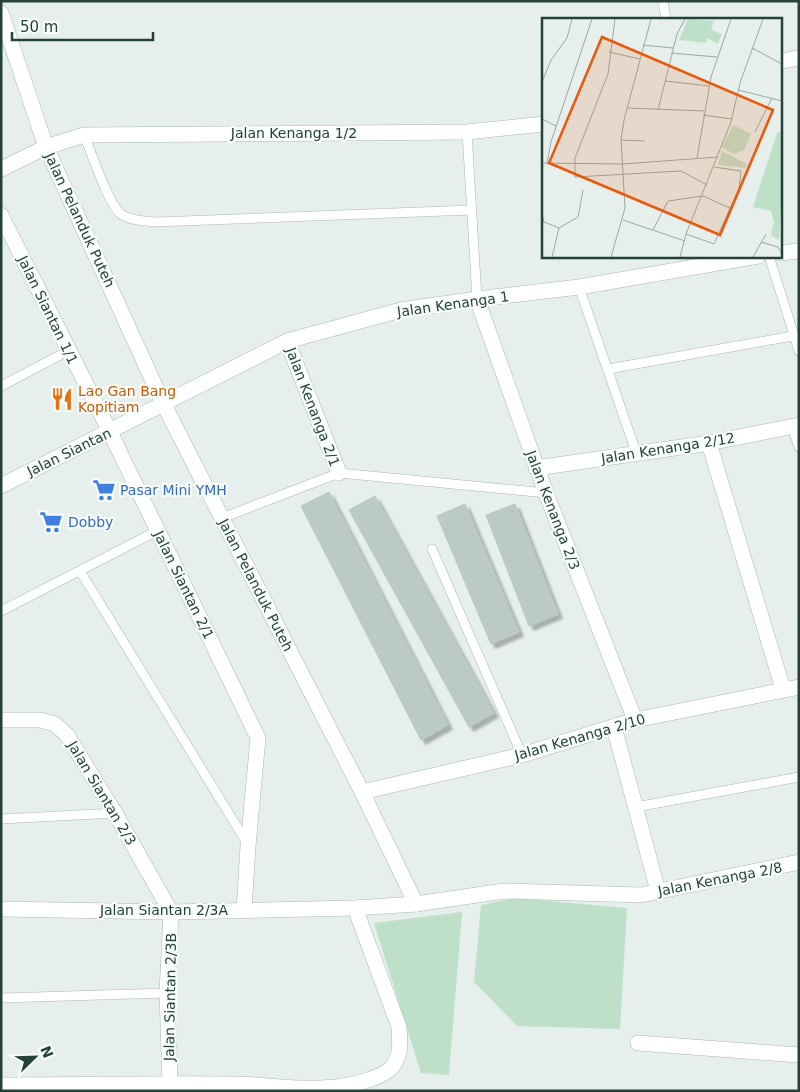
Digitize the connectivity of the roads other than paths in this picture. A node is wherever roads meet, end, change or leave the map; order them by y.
1 (663, 1) edge
2 (1, 13) edge
3 (666, 18) edge
4 (799, 58) edge
5 (782, 61) edge
6 (542, 124) edge
7 (466, 132) junction
8 (84, 135) junction
9 (46, 147) junction
10 (1, 169) edge
11 (472, 210) junction
12 (1, 215) edge
13 (799, 251) edge
14 (782, 253) edge
15 (747, 258) edge
16 (770, 258) edge
17 (580, 287) junction
18 (477, 299) junction
19 (794, 336) junction
20 (288, 341) junction
21 (68, 351) junction
22 (799, 351) edge
23 (608, 369) junction
24 (1, 386) edge
25 (164, 404) junction
26 (795, 426) edge
27 (110, 432) junction
28 (709, 443) junction
29 (799, 447) edge
30 (636, 452) junction
31 (536, 468) junction
32 (339, 473) junction
33 (1, 486) edge
34 (546, 493) junction
35 (222, 518) junction
36 (157, 530) junction
37 (432, 549) dead end
38 (80, 571) junction
39 (1, 611) edge
40 (799, 687) edge
41 (783, 689) junction
42 (1, 720) edge
43 (634, 720) junction
44 (614, 727) junction
45 (258, 738) joint
46 (522, 755) junction
47 (799, 777) edge
48 (362, 792) junction
49 (636, 807) junction
50 (115, 813) junction
51 (1, 819) edge
52 (248, 846) junction
53 (799, 862) edge
54 (658, 891) junction
55 (416, 904) junction
56 (356, 908) junction
57 (1, 909) edge
58 (244, 910) junction
59 (171, 912) junction
60 (167, 994) junction
61 (1, 998) edge
62 (638, 1044) dead end
63 (799, 1056) edge
64 (170, 1083) junction
65 (1, 1085) edge
66 (236, 1087) edge

1 - 3 lane
2 - 9 street, Jalan Pelanduk Puteh
4 - 5 street
6 - 7 street, Jalan Kenanga 1/2
7 - 8 street, Jalan Kenanga 1/2
7 - 11 lane
8 - 9 street, Jalan Kenanga 1/2
8 - 11 lane
9 - 10 street
9 - 25 street, Jalan Pelanduk Puteh
11 - 18 lane
12 - 21 street, Jalan Siantan 1/1
13 - 14 street
15 - 17 street, Jalan Kenanga 1
16 - 19 lane
17 - 18 street, Jalan Kenanga 1
17 - 23 lane
18 - 20 street, Jalan Kenanga 1
18 - 31 street, Jalan Kenanga 2/3
19 - 22 lane
19 - 23 lane
20 - 25 street, Jalan Kenanga 1
20 - 32 street, Jalan Kenanga 2/1
21 - 24 lane
21 - 27 street, Jalan Siantan 1/1
23 - 30 lane
25 - 27 street, Jalan Siantan
25 - 35 street, Jalan Pelanduk Puteh
26 - 28 street, Jalan Kenanga 2/12
26 - 29 lane
27 - 33 street, Jalan Siantan
27 - 36 street, Jalan Siantan 2/1
28 - 30 street, Jalan Kenanga 2/12
28 - 41 street
30 - 31 street, Jalan Kenanga 2/12
31 - 34 street, Jalan Kenanga 2/3
32 - 34 lane
32 - 35 lane
34 - 43 street, Jalan Kenanga 2/3
35 - 48 street, Jalan Pelanduk Puteh
36 - 38 lane
36 - 45 street, Jalan Siantan 2/1
37 - 46 lane
38 - 39 lane
38 - 52 lane
40 - 41 street, Jalan Kenanga 2/10
41 - 43 street, Jalan Kenanga 2/10
42 - 50 street, Jalan Siantan 2/3
43 - 44 street, Jalan Kenanga 2/10
44 - 46 street, Jalan Kenanga 2/10
44 - 49 street
45 - 52 street, Jalan Siantan 2/3A
46 - 48 street, Jalan Kenanga 2/10
47 - 49 lane
48 - 55 street, Jalan Pelanduk Puteh
49 - 54 street
50 - 51 lane
50 - 59 street, Jalan Siantan 2/3
52 - 58 street, Jalan Siantan 2/3A
53 - 54 street, Jalan Kenanga 2/8
54 - 55 street, Jalan Kenanga 2/8
55 - 56 street, Jalan Kenanga 2/8
56 - 58 street, Jalan Kenanga 2/8
56 - 66 street
57 - 59 street, Jalan Siantan 2/3A
58 - 59 street, Jalan Siantan 2/3A
59 - 60 street, Jalan Siantan 2/3B
60 - 61 lane
60 - 64 street, Jalan Siantan 2/3B
62 - 63 street
64 - 65 street
64 - 66 street

